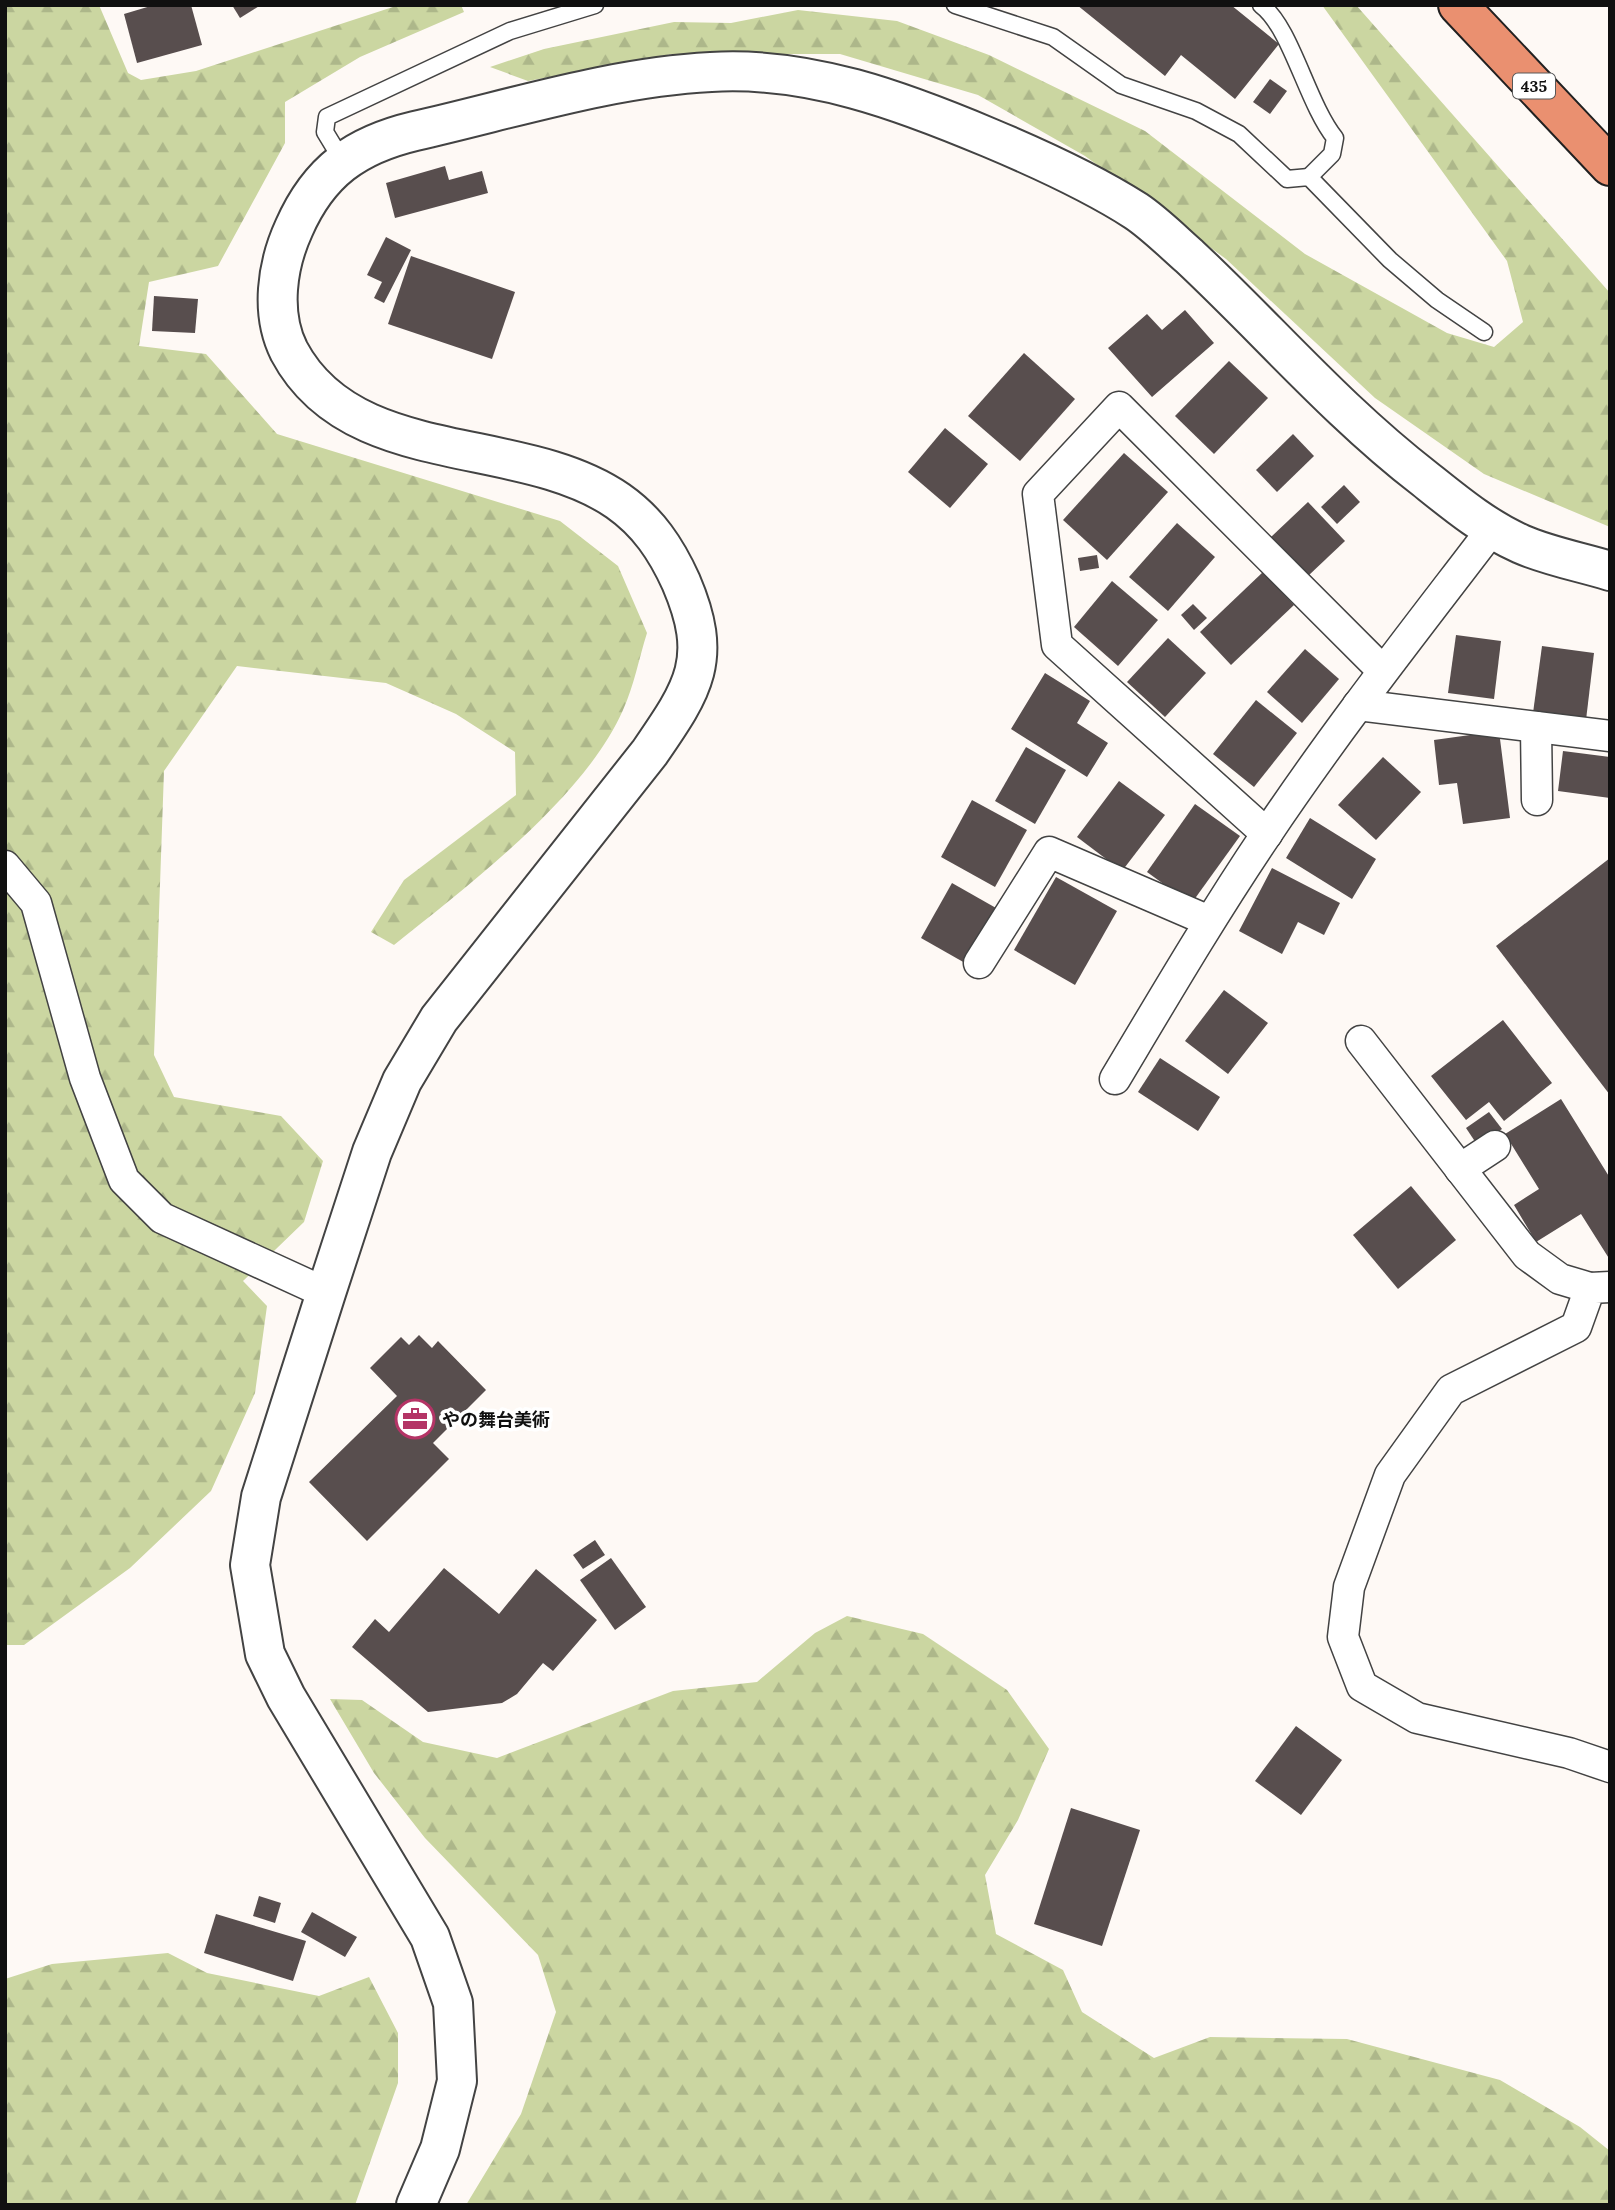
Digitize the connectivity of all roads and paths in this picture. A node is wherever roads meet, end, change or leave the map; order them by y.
1 (595, 5) edge
2 (955, 5) edge
3 (1261, 5) edge
4 (1458, 5) edge
5 (342, 160) junction
6 (1610, 166) edge
7 (1309, 177) junction
8 (1483, 331) dead end
9 (1493, 528) junction
10 (1610, 570) edge
11 (1383, 671) junction
12 (1357, 705) junction
13 (1536, 727) junction
14 (1610, 736) edge
15 (1537, 800) dead end
16 (1267, 834) junction
17 (5, 866) edge
18 (1209, 921) junction
19 (979, 963) dead end
20 (1361, 1041) dead end
21 (1115, 1079) dead end
22 (1495, 1146) dead end
23 (1461, 1169) junction
24 (1600, 1287) edge
25 (326, 1293) junction
26 (1610, 1767) edge
27 (416, 2205) edge

1 - 5 lane
2 - 7 lane
3 - 7 lane
4 - 6 highway, 435
5 - 9 street
5 - 25 street
7 - 8 lane
9 - 10 street
9 - 11 street
11 - 12 street
11 - 16 street
12 - 13 street
12 - 16 street
13 - 14 street
13 - 15 street
16 - 18 street
17 - 25 street
18 - 19 street
18 - 21 street
20 - 23 street
22 - 23 street
23 - 24 street
24 - 26 street
25 - 27 street

